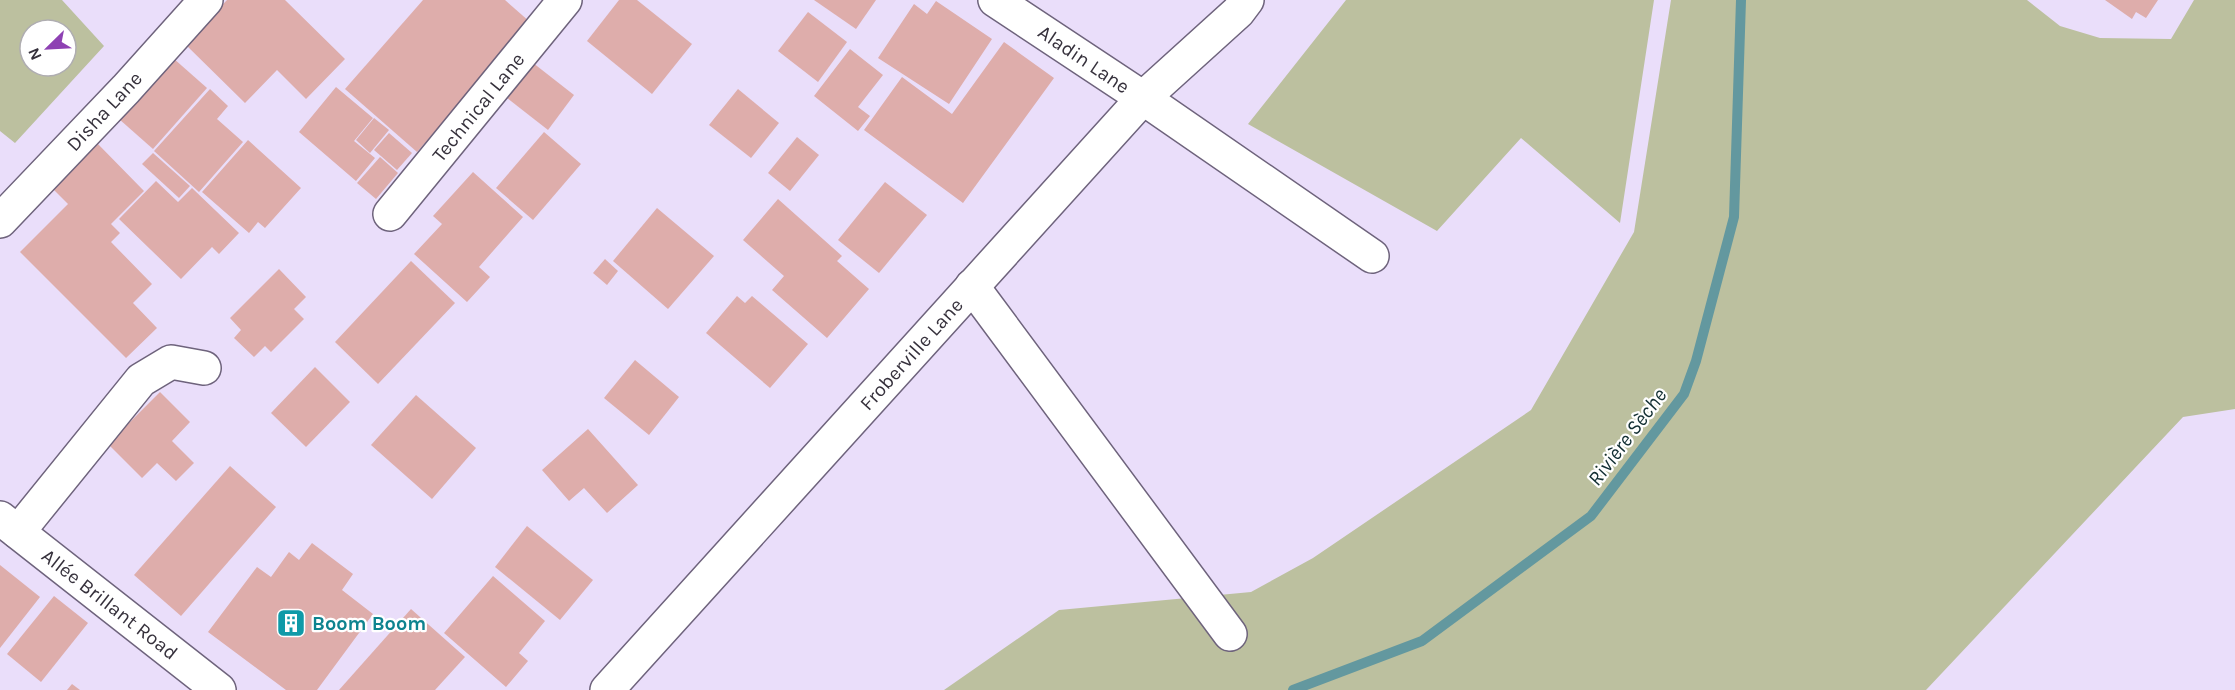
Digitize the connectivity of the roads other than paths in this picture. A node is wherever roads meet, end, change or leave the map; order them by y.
1 (206, 0) edge
2 (565, 0) edge
3 (995, 0) edge
4 (1247, 0) edge
5 (1143, 98) junction
6 (390, 214) dead end
7 (0, 221) edge
8 (1372, 256) dead end
9 (972, 286) junction
10 (204, 368) dead end
11 (9, 525) edge
12 (1230, 634) dead end
13 (219, 690) edge
14 (607, 690) edge

1 - 7 street, Disha Lane
2 - 6 street, Technical Lane
3 - 5 street, Aladin Lane
4 - 5 street, Froberville Lane
5 - 8 street, Aladin Lane
5 - 9 street, Froberville Lane
9 - 12 street
9 - 14 street, Froberville Lane
10 - 11 street
11 - 13 street, Allée Brillant Road

